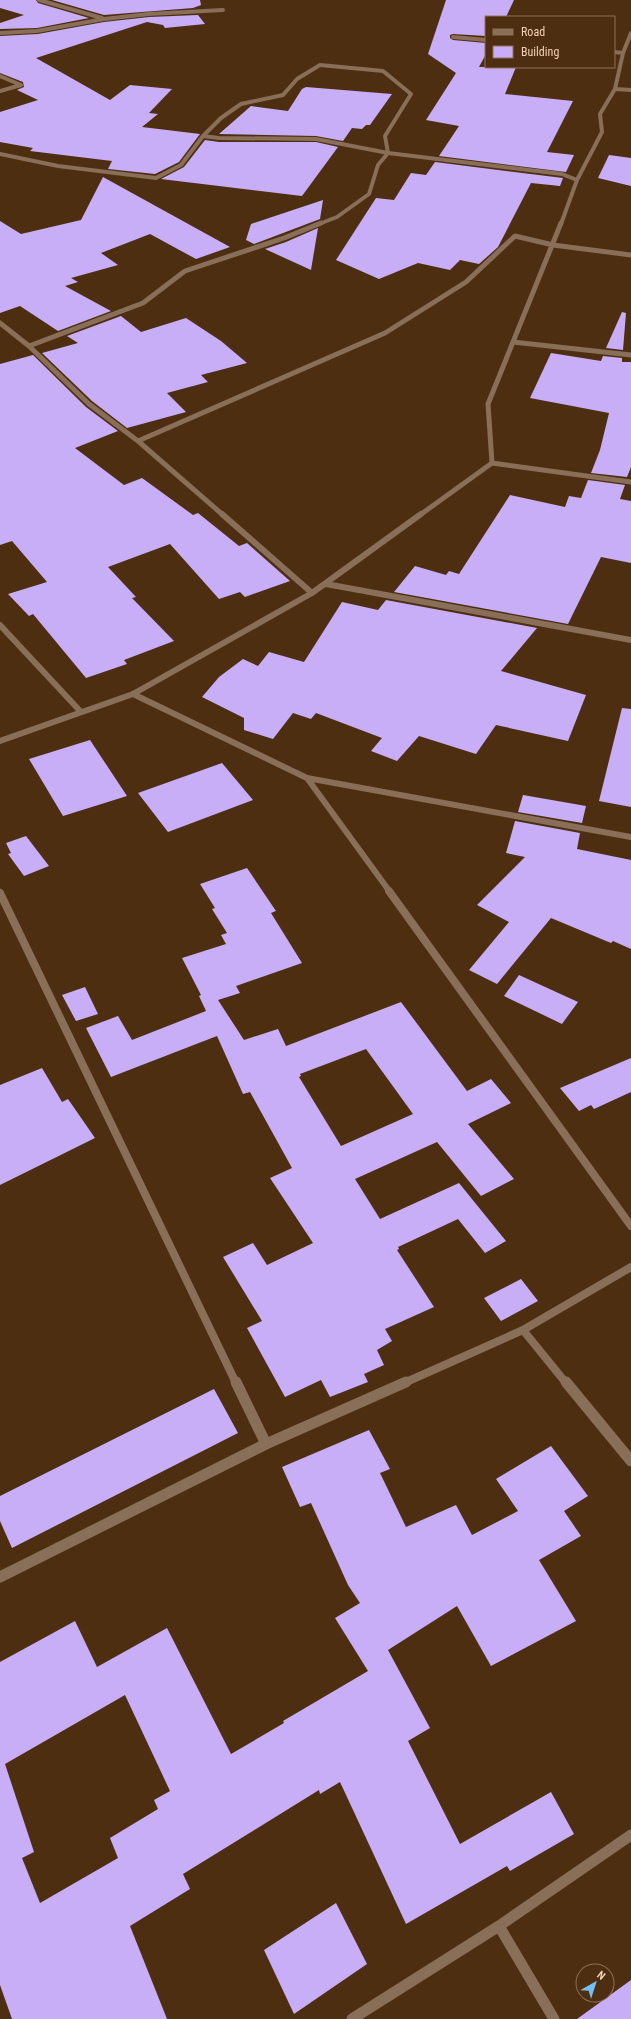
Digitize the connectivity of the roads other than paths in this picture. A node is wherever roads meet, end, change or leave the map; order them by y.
1 (39, 0) edge
2 (223, 10) dead end
3 (104, 19) junction
4 (0, 33) edge
5 (631, 33) edge
6 (453, 36) dead end
7 (485, 40) edge
8 (615, 52) edge
9 (623, 53) junction
10 (0, 76) edge
11 (615, 89) junction
12 (631, 90) edge
13 (0, 91) edge
14 (203, 136) junction
15 (388, 153) junction
16 (0, 154) edge
17 (577, 180) junction
18 (553, 245) junction
19 (631, 255) edge
20 (0, 323) edge
21 (513, 342) junction
22 (29, 346) junction
23 (631, 355) edge
24 (138, 441) junction
25 (492, 463) junction
26 (631, 482) edge
27 (326, 584) junction
28 (312, 593) junction
29 (0, 625) edge
30 (631, 640) edge
31 (133, 694) junction
32 (81, 712) junction
33 (0, 741) edge
34 (307, 778) junction
35 (631, 837) edge
36 (0, 893) edge
37 (631, 1226) edge
38 (631, 1267) edge
39 (522, 1330) junction
40 (266, 1444) junction
41 (631, 1461) edge
42 (0, 1577) edge
43 (631, 1835) edge
44 (499, 1926) junction
45 (352, 2019) edge
46 (554, 2019) edge

1 - 3 street
2 - 3 street
3 - 4 street
5 - 9 street
6 - 7 street
8 - 9 street
9 - 11 street
10 - 13 street
11 - 12 street
11 - 17 street
14 - 15 street
14 - 15 street
14 - 16 street
15 - 17 street
15 - 22 street
17 - 18 street
18 - 19 street
18 - 21 street
18 - 24 street
20 - 22 street
21 - 23 street
21 - 25 street
22 - 24 street
24 - 28 street
25 - 26 street
25 - 27 street
27 - 28 street
27 - 30 street
28 - 31 street
29 - 32 street
31 - 32 street
31 - 34 street
32 - 33 street
34 - 35 street
34 - 37 street
36 - 40 street
38 - 39 street
39 - 40 street
39 - 41 street
40 - 42 street
43 - 44 street
44 - 45 street
44 - 46 street

